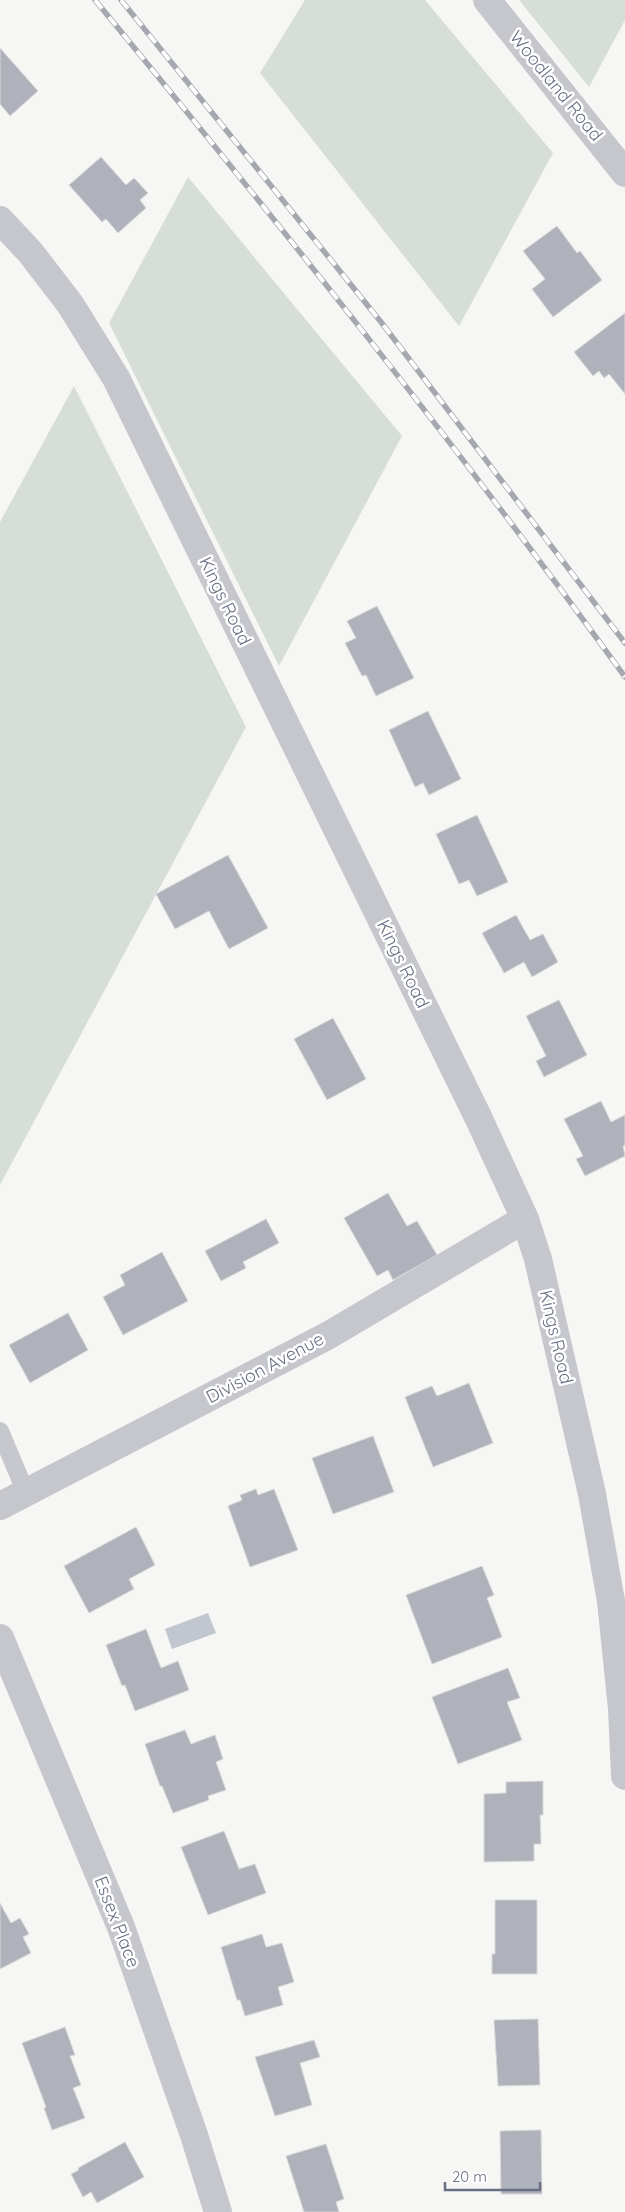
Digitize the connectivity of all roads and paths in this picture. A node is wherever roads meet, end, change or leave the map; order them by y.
1 (487, 0) edge
2 (625, 173) edge
3 (0, 220) edge
4 (525, 1219) junction
5 (0, 1431) edge
6 (26, 1493) junction
7 (0, 1506) edge
8 (0, 1638) edge
9 (625, 1776) edge
10 (218, 2212) edge

1 - 2 street, Woodland Road
3 - 4 street, Kings Road
4 - 6 street, Division Avenue
4 - 9 street, Kings Road
5 - 6 lane
6 - 7 street, Division Avenue
8 - 10 street, Essex Place

